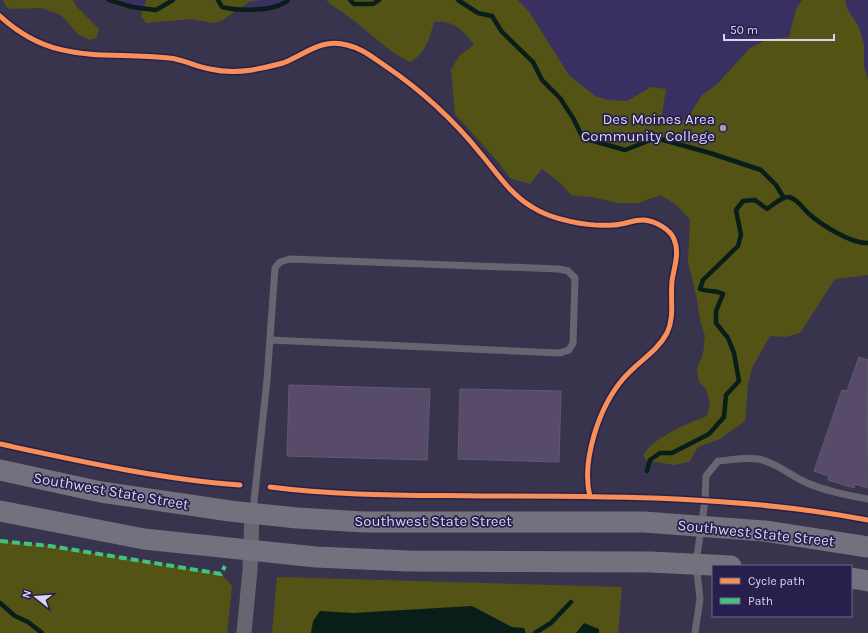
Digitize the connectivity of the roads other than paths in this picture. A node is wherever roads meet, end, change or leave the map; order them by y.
1 (270, 340) junction
2 (0, 470) edge
3 (868, 499) edge
4 (0, 511) edge
5 (252, 513) junction
6 (701, 526) junction
7 (868, 547) edge
8 (250, 551) junction
9 (696, 563) junction
10 (719, 565) edge
11 (852, 578) edge
12 (868, 581) edge
13 (244, 633) edge
14 (695, 633) edge

1 - 1 lane
1 - 5 lane
2 - 5 main road, Southwest State Street
3 - 6 lane
4 - 8 main road
5 - 6 main road, Southwest State Street
5 - 8 street
6 - 7 main road, Southwest State Street
6 - 9 lane
8 - 9 main road
8 - 13 street
9 - 10 main road
9 - 14 lane
11 - 12 main road

